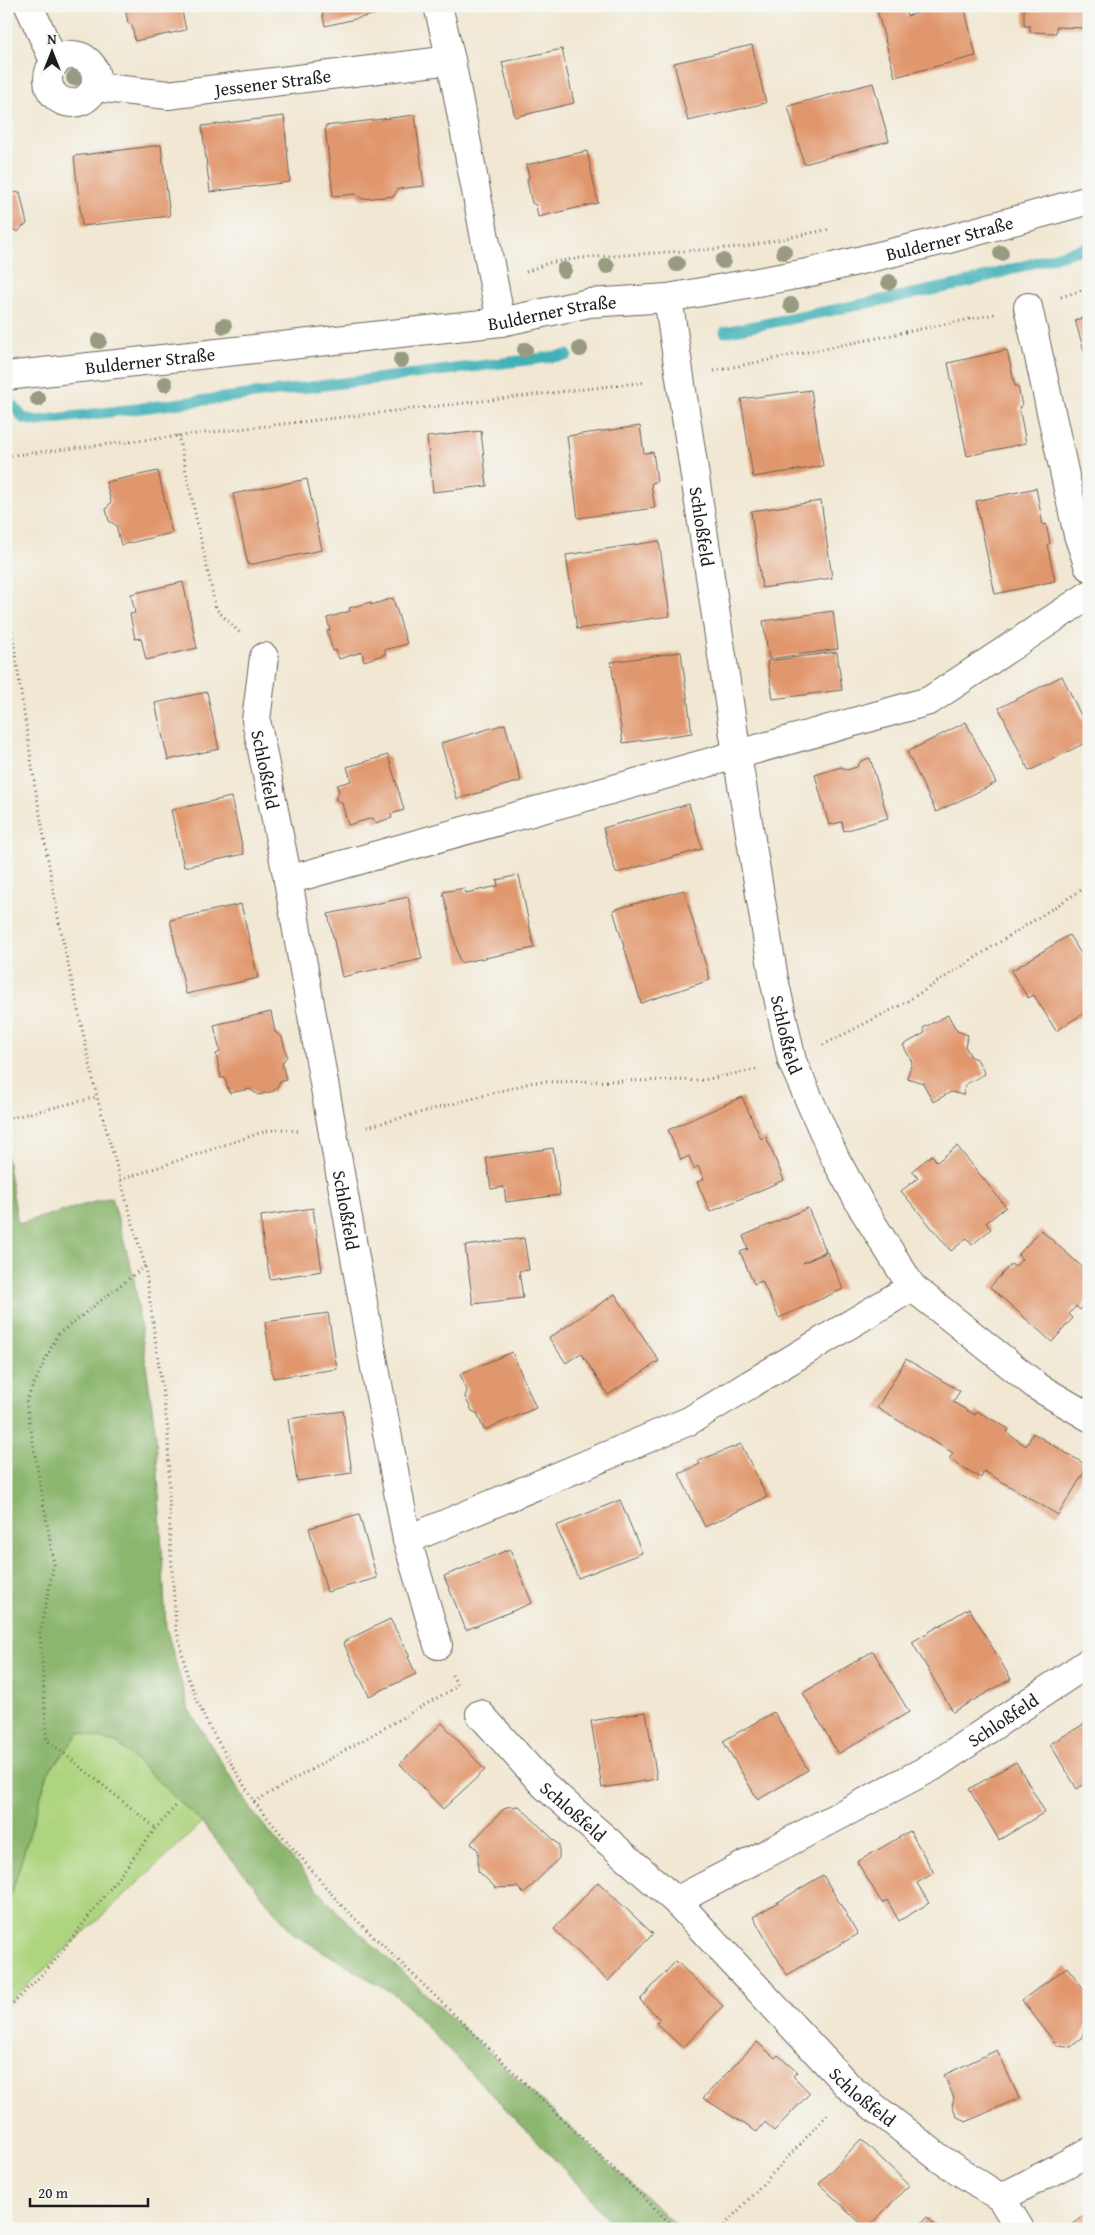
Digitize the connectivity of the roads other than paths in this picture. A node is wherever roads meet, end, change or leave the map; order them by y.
1 (29, 6) edge
2 (438, 6) edge
3 (451, 60) junction
4 (54, 63) junction
5 (95, 87) junction
6 (1089, 200) edge
7 (668, 298) junction
8 (1028, 307) road end
9 (501, 322) junction
10 (6, 376) edge
11 (1089, 567) edge
12 (1089, 595) edge
13 (264, 657) road end
14 (737, 755) junction
15 (288, 880) junction
16 (912, 1287) junction
17 (1089, 1417) edge
18 (407, 1540) junction
19 (438, 1645) road end
20 (1089, 1662) edge
21 (480, 1714) road end
22 (676, 1901) junction
23 (1089, 2152) edge
24 (1001, 2198) junction
25 (1020, 2229) edge

1 - 4 street
2 - 3 street
3 - 5 street, Jessener Straße
3 - 9 street
4 - 5 street
4 - 5 street
6 - 7 street, Bulderner Straße
7 - 9 street, Bulderner Straße
7 - 14 street, Schloßfeld
8 - 11 street
9 - 10 street, Bulderner Straße
12 - 14 street
13 - 15 street, Schloßfeld
14 - 15 street
14 - 16 street, Schloßfeld
15 - 18 street, Schloßfeld
16 - 17 street, Schloßfeld
16 - 18 street
18 - 19 street, Schloßfeld
20 - 22 street, Schloßfeld
21 - 22 street, Schloßfeld
22 - 24 street, Schloßfeld
23 - 24 street
24 - 25 street

